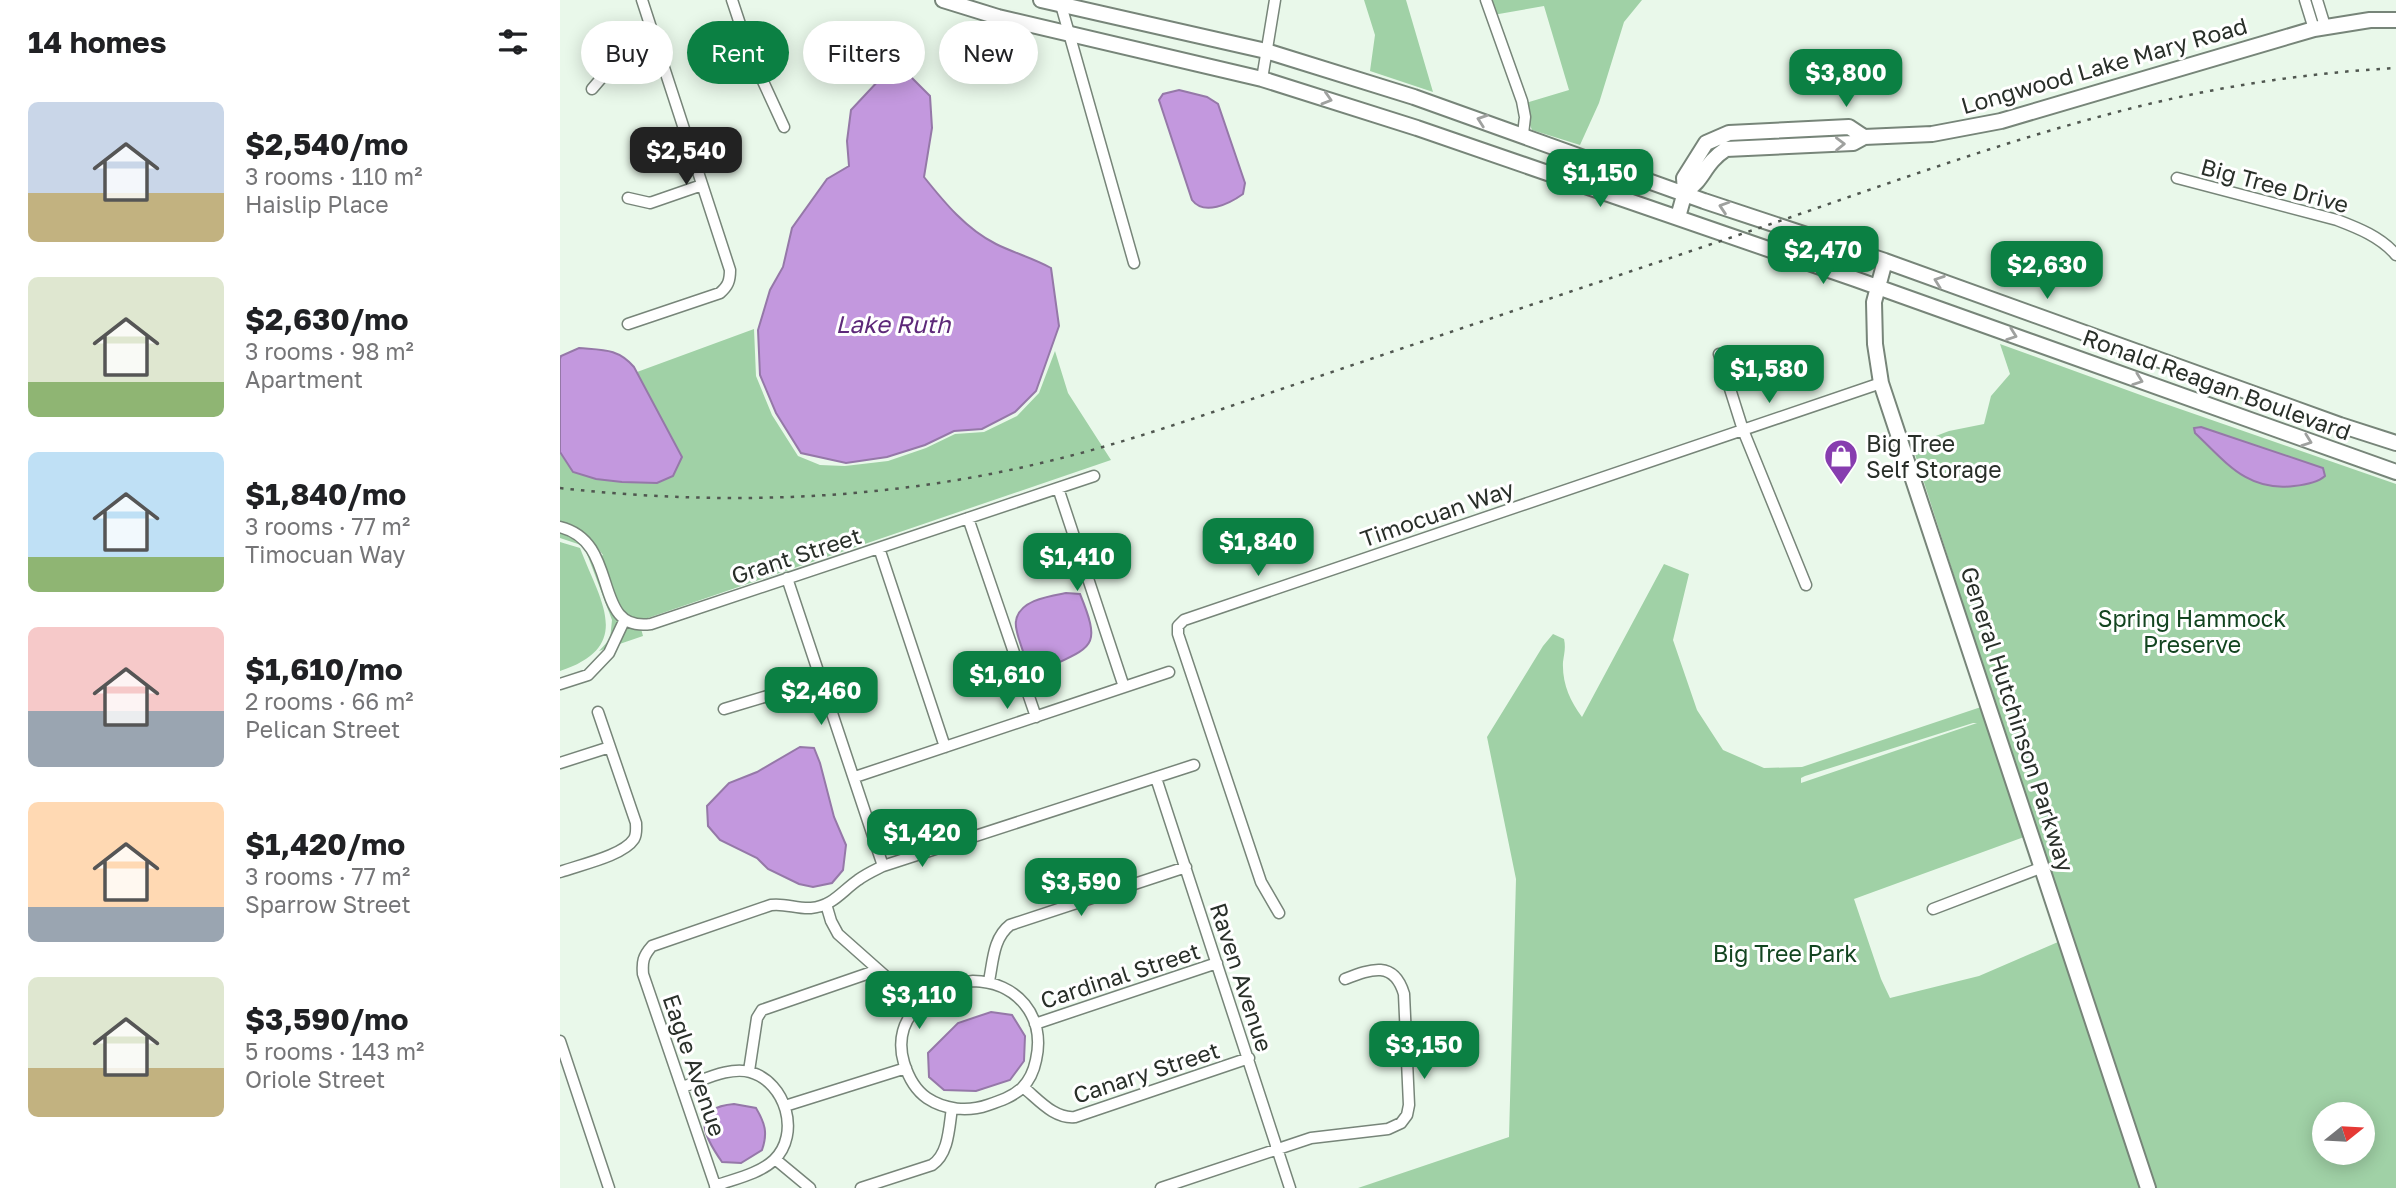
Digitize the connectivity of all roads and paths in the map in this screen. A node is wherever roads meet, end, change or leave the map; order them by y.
1 (642, 0) edge
2 (732, 0) edge
3 (943, 0) edge
4 (1041, 0) edge
5 (1275, 0) edge
6 (1486, 0) edge
7 (2305, 0) edge
8 (2317, 0) edge
9 (1061, 3) edge
10 (2396, 20) edge
11 (649, 21) edge
12 (2320, 28) junction
13 (1071, 35) junction
14 (1266, 51) junction
15 (1262, 79) junction
16 (596, 84) edge
17 (669, 84) edge
18 (592, 89) dead end
19 (784, 127) dead end
20 (1523, 134) junction
21 (2177, 178) dead end
22 (702, 186) junction
23 (1685, 192) junction
24 (628, 198) dead end
25 (1678, 217) junction
26 (2394, 250) edge
27 (1885, 261) junction
28 (1134, 263) dead end
29 (1878, 288) junction
30 (628, 324) dead end
31 (1719, 354) dead end
32 (1881, 383) junction
33 (1743, 430) junction
34 (2396, 443) edge
35 (2396, 472) edge
36 (1094, 476) dead end
37 (1058, 488) junction
38 (968, 518) junction
39 (560, 527) edge
40 (879, 548) junction
41 (787, 578) junction
42 (1806, 585) dead end
43 (624, 621) junction
44 (1169, 672) dead end
45 (821, 680) junction
46 (560, 684) edge
47 (1124, 687) junction
48 (724, 709) dead end
49 (598, 712) dead end
50 (1036, 717) junction
51 (610, 747) junction
52 (946, 747) junction
53 (560, 764) edge
54 (1194, 765) dead end
55 (855, 777) junction
56 (1156, 778) junction
57 (883, 866) junction
58 (1186, 867) junction
59 (2043, 867) junction
60 (560, 872) edge
61 (826, 904) junction
62 (1933, 909) dead end
63 (1279, 913) dead end
64 (1217, 963) junction
65 (878, 970) junction
66 (1345, 979) dead end
67 (989, 981) junction
68 (918, 1004) junction
69 (1035, 1024) junction
70 (560, 1041) edge
71 (1248, 1058) junction
72 (905, 1068) junction
73 (749, 1071) junction
74 (682, 1087) junction
75 (1023, 1087) junction
76 (785, 1106) junction
77 (952, 1108) junction
78 (1278, 1149) junction
79 (775, 1159) junction
80 (715, 1187) edge
81 (609, 1188) edge
82 (810, 1188) edge
83 (861, 1188) edge
84 (1160, 1188) edge
85 (1290, 1188) edge
86 (2148, 1188) edge

1 - 11 street
2 - 19 street
3 - 13 main road, Ronald Reagan Boulevard
4 - 9 main road, Ronald Reagan Boulevard
5 - 14 street
6 - 20 street
7 - 12 street
8 - 12 street
9 - 13 street
9 - 14 main road, Ronald Reagan Boulevard
10 - 12 main road, Longwood Lake Mary Road
12 - 23 main road, Longwood Lake Mary Road
13 - 15 main road, Ronald Reagan Boulevard
13 - 28 street
14 - 15 street
20 -> 14 main road, Ronald Reagan Boulevard
15 -> 25 main road, Ronald Reagan Boulevard
16 - 18 street
17 - 22 street
20 - 23 main road, Ronald Reagan Boulevard
21 - 26 street, Big Tree Drive
22 - 24 street
22 - 30 street
23 - 25 main road, Longwood Lake Mary Road
27 -> 23 main road, Ronald Reagan Boulevard
25 - 29 main road, Ronald Reagan Boulevard
27 - 29 main road, General Hutchinson Parkway
34 -> 27 main road, Ronald Reagan Boulevard
29 - 32 main road, General Hutchinson Parkway
29 -> 35 main road, Ronald Reagan Boulevard
31 - 33 street
32 - 33 street, Timocuan Way
32 - 59 main road, General Hutchinson Parkway
33 - 42 street
33 - 63 street, Timocuan Way
36 - 37 street, Grant Street
37 - 38 street, Grant Street
37 - 47 street
38 - 40 street, Grant Street
38 - 50 street
39 - 43 street
40 - 41 street, Grant Street
40 - 52 street
41 - 43 street, Grant Street
41 - 45 street
43 - 46 street
44 - 47 street
45 - 48 street
45 - 55 street
47 - 50 street
49 - 51 street
50 - 52 street
51 - 53 street
51 - 60 street
52 - 55 street
54 - 56 street
55 - 57 street
56 - 57 street
56 - 58 street, Raven Avenue
57 - 61 street
58 - 64 street, Raven Avenue
58 - 67 street
59 - 62 street
59 - 86 main road, General Hutchinson Parkway
61 - 65 street
61 - 74 street, Eagle Avenue
64 - 69 street, Cardinal Street
64 - 71 street, Raven Avenue
65 - 68 street
65 - 73 street
66 - 78 street
67 - 68 street
67 - 69 street
68 - 72 street
69 - 75 street
70 - 81 street
71 - 75 street, Canary Street
71 - 78 street, Raven Avenue
72 - 76 street
72 - 77 street
73 - 74 street
73 - 76 street
74 - 80 street, Eagle Avenue
75 - 77 street
76 - 79 street
77 - 83 street
78 - 84 street
78 - 85 street, Raven Avenue
79 - 80 street
79 - 82 street

